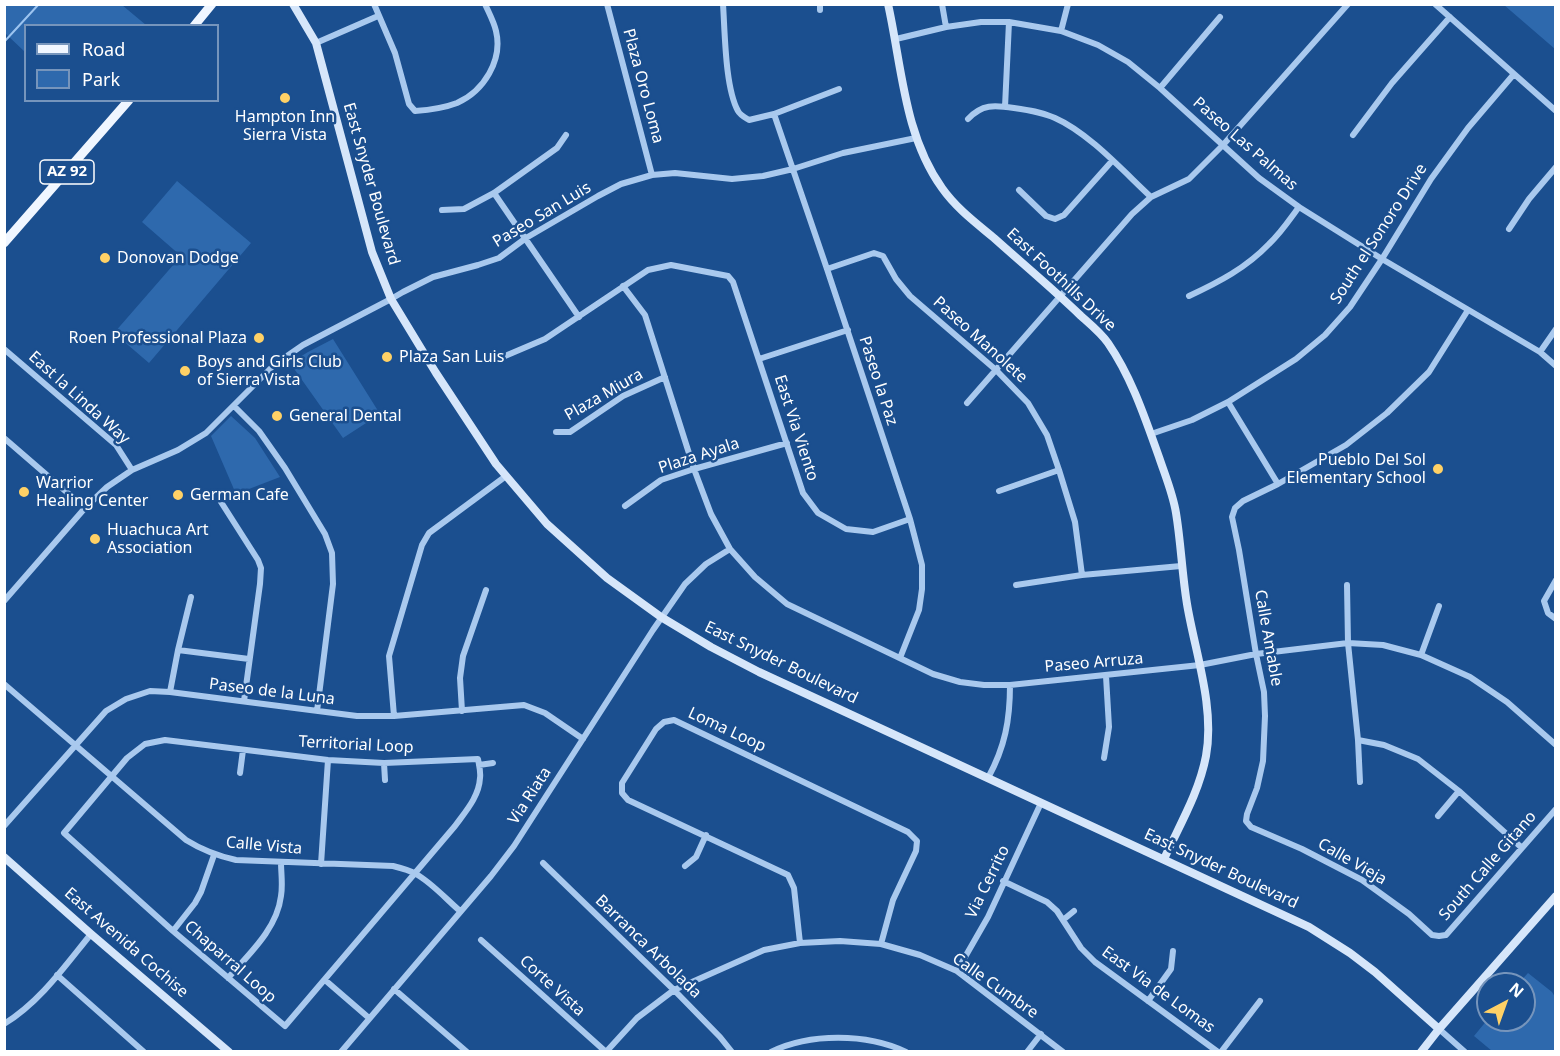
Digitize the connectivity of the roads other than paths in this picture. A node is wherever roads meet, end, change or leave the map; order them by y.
1 (212, 4) edge
2 (293, 4) edge
3 (374, 4) edge
4 (485, 4) edge
5 (607, 4) edge
6 (723, 4) edge
7 (888, 4) edge
8 (942, 4) edge
9 (1068, 4) edge
10 (1348, 4) edge
11 (1435, 4) edge
12 (378, 16) junction
13 (1220, 17) dead end
14 (1450, 17) junction
15 (1009, 22) junction
16 (196, 24) edge
17 (946, 27) junction
18 (1061, 31) junction
19 (896, 39) junction
20 (316, 43) junction
21 (1514, 74) junction
22 (1160, 88) junction
23 (839, 89) dead end
24 (127, 102) edge
25 (1005, 107) junction
26 (1556, 111) edge
27 (774, 114) junction
28 (968, 120) dead end
29 (566, 135) dead end
30 (1353, 135) dead end
31 (916, 138) junction
32 (1223, 145) junction
33 (1112, 161) junction
34 (1556, 167) edge
35 (793, 169) junction
36 (652, 175) junction
37 (1019, 190) dead end
38 (494, 193) junction
39 (1151, 197) junction
40 (1299, 207) junction
41 (442, 210) dead end
42 (1509, 229) dead end
43 (526, 238) junction
44 (4, 243) edge
45 (1382, 259) junction
46 (827, 269) junction
47 (623, 286) junction
48 (1061, 296) junction
49 (1190, 296) dead end
50 (391, 299) junction
51 (1468, 310) junction
52 (579, 317) junction
53 (1556, 329) edge
54 (848, 330) junction
55 (4, 349) edge
56 (1540, 352) junction
57 (505, 356) dead end
58 (759, 359) junction
59 (1556, 366) edge
60 (996, 370) junction
61 (665, 377) junction
62 (1228, 402) junction
63 (967, 403) dead end
64 (234, 406) junction
65 (556, 432) dead end
66 (1151, 434) junction
67 (4, 438) edge
68 (787, 443) junction
69 (132, 470) junction
70 (694, 470) junction
71 (1059, 470) junction
72 (506, 476) junction
73 (1278, 484) junction
74 (999, 491) dead end
75 (221, 502) dead end
76 (625, 506) dead end
77 (85, 508) junction
78 (910, 519) junction
79 (730, 549) junction
80 (1181, 566) junction
81 (1082, 575) junction
82 (1556, 580) edge
83 (1016, 585) dead end
84 (1347, 585) dead end
85 (486, 590) dead end
86 (190, 597) dead end
87 (4, 601) edge
88 (1439, 606) dead end
89 (661, 617) junction
90 (1556, 619) edge
91 (1348, 643) junction
92 (178, 650) junction
93 (1256, 654) junction
94 (1421, 655) junction
95 (900, 658) junction
96 (249, 659) junction
97 (1200, 665) junction
98 (1106, 676) junction
99 (4, 684) edge
100 (1010, 685) junction
101 (170, 692) junction
102 (244, 701) junction
103 (317, 711) junction
104 (462, 711) junction
105 (394, 716) junction
106 (583, 738) junction
107 (1358, 740) junction
108 (75, 745) junction
109 (1556, 745) edge
110 (243, 750) junction
111 (1104, 758) dead end
112 (328, 760) junction
113 (384, 763) junction
114 (493, 763) dead end
115 (479, 765) junction
116 (240, 773) dead end
117 (111, 776) junction
118 (988, 778) junction
119 (385, 780) dead end
120 (1360, 783) dead end
121 (1459, 791) junction
122 (1041, 803) junction
123 (1556, 809) edge
124 (1438, 816) dead end
125 (1246, 821) joint
126 (4, 826) edge
127 (706, 835) junction
128 (1522, 848) junction
129 (213, 855) junction
130 (4, 857) edge
131 (1164, 859) junction
132 (282, 862) junction
133 (543, 863) dead end
134 (321, 864) junction
135 (685, 866) dead end
136 (415, 873) junction
137 (1004, 881) junction
138 (1556, 896) edge
139 (460, 911) junction
140 (1074, 911) dead end
141 (1063, 920) junction
142 (173, 931) junction
143 (91, 934) junction
144 (1439, 936) joint
145 (481, 940) dead end
146 (800, 944) junction
147 (882, 944) junction
148 (1173, 951) dead end
149 (957, 972) junction
150 (57, 975) junction
151 (228, 978) junction
152 (325, 980) junction
153 (394, 989) junction
154 (674, 990) junction
155 (1148, 1001) junction
156 (1260, 1001) dead end
157 (369, 1018) junction
158 (4, 1024) edge
159 (1439, 1029) junction
160 (1041, 1034) junction
161 (144, 1052) edge
162 (229, 1052) edge
163 (341, 1052) edge
164 (467, 1052) edge
165 (606, 1052) edge
166 (732, 1052) edge
167 (771, 1052) edge
168 (906, 1052) edge
169 (1027, 1052) edge
170 (1064, 1052) edge
171 (1219, 1052) edge
172 (1421, 1052) edge
173 (1465, 1052) edge

1 - 16 main road
2 - 20 street, East Snyder Boulevard
3 - 12 street
4 - 12 street
5 - 36 street, Plaza Oro Loma
6 - 27 street
7 - 19 street, East Foothills Drive
8 - 17 street
9 - 18 street
10 - 32 street
11 - 14 street
12 - 20 street
13 - 22 street
14 - 21 street
14 - 30 street
15 - 17 street, Paseo Las Palmas
15 - 18 street, Paseo Las Palmas
15 - 25 street
17 - 19 street, Paseo Las Palmas
18 - 22 street, Paseo Las Palmas
19 - 31 street, East Foothills Drive
20 - 50 street, East Snyder Boulevard
21 - 26 street
21 - 45 street, South el Sonoro Drive
22 - 32 street, Paseo Las Palmas
23 - 27 street
24 - 44 main road, AZ 92 / AZ 92
25 - 28 street
25 - 33 street
27 - 35 street, Paseo la Paz
29 - 38 street
31 - 35 street, Paseo San Luis
31 - 48 street, East Foothills Drive
32 - 39 street
32 - 40 street, Paseo Las Palmas
33 - 37 street
33 - 39 street
34 - 42 street
35 - 36 street, Paseo San Luis
35 - 46 street, Paseo la Paz
36 - 43 street, Paseo San Luis
38 - 41 street
38 - 43 street
39 - 48 street
40 - 45 street, Paseo Las Palmas
40 - 49 street
43 - 50 street, Paseo San Luis
43 - 52 street
45 - 51 street, Paseo Las Palmas
45 - 62 street, South el Sonoro Drive
46 - 54 street, Paseo la Paz
46 - 60 street, Paseo Manolete
47 - 52 street, East Via Viento
47 - 58 street, East Via Viento
47 - 61 street, Paseo Arruza
48 - 60 street
48 - 66 street, East Foothills Drive
50 - 64 street, Paseo San Luis
50 - 72 street, East Snyder Boulevard
51 - 56 street, Paseo Las Palmas
51 - 73 street, Calle Amable
52 - 57 street, East Via Viento
53 - 56 street
54 - 58 street
54 - 78 street, Paseo la Paz
55 - 69 street, East la Linda Way
56 - 59 street, Paseo Las Palmas
58 - 68 street, East Via Viento
60 - 63 street
60 - 71 street, Paseo Manolete
61 - 65 street, Plaza Miura
61 - 70 street, Paseo Arruza
62 - 66 street, South el Sonoro Drive
62 - 73 street
64 - 69 street, Paseo San Luis
64 - 103 street
66 - 80 street, East Foothills Drive
67 - 77 street
68 - 70 street, Plaza Ayala
68 - 78 street, East Via Viento
69 - 77 street, Paseo San Luis
70 - 76 street, Plaza Ayala
70 - 79 street, Paseo Arruza
71 - 74 street
71 - 81 street, Paseo Manolete
72 - 89 street, East Snyder Boulevard
72 - 105 street
73 - 93 street, Calle Amable
75 - 96 street
77 - 87 street, Paseo San Luis
78 - 95 street, Paseo la Paz
79 - 89 street, Via Riata
79 - 95 street, Paseo Arruza
80 - 81 street
80 - 97 street, East Foothills Drive
81 - 83 street
82 - 90 street
84 - 91 street
85 - 104 street
86 - 92 street
88 - 94 street
89 - 106 street, Via Riata
89 - 118 street, East Snyder Boulevard
91 - 93 street, Paseo Arruza
91 - 94 street, Paseo Arruza
91 - 107 street
92 - 96 street
92 - 101 street
93 - 97 street, Paseo Arruza
93 - 125 street, Calle Amable
94 - 109 street, Paseo Arruza
95 - 100 street, Paseo Arruza
96 - 102 street
97 - 98 street, Paseo Arruza
97 - 131 street, East Foothills Drive
98 - 100 street, Paseo Arruza
98 - 111 street
99 - 108 street, Calle Vista
100 - 118 street
101 - 102 street, Paseo de la Luna
101 - 108 street, Paseo de la Luna
102 - 103 street, Paseo de la Luna
103 - 105 street, Paseo de la Luna
104 - 105 street, Paseo de la Luna
104 - 106 street, Paseo de la Luna
106 - 139 street, Via Riata
107 - 120 street
107 - 121 street
108 - 117 street, Calle Vista
108 - 126 street, Paseo de la Luna
110 - 112 street, Territorial Loop
110 - 116 street
110 - 117 street, Territorial Loop
112 - 113 street, Territorial Loop
112 - 134 street
113 - 115 street, Territorial Loop
113 - 119 street
114 - 115 street
115 - 136 street
117 - 129 street, Calle Vista
117 - 142 street, Chaparral Loop
118 - 122 street, East Snyder Boulevard
121 - 124 street
121 - 128 street
122 - 131 street, East Snyder Boulevard
122 - 137 street, Via Cerrito
123 - 128 street, South Calle Gitano
125 - 144 street, Calle Vieja
127 - 135 street
127 - 146 street, Loma Loop
127 - 147 street, Loma Loop
128 - 144 street, South Calle Gitano
129 - 132 street, Calle Vista
129 - 142 street
130 - 143 street, East Avenida Cochise
131 - 159 street, East Snyder Boulevard
132 - 134 street, Calle Vista
132 - 151 street
133 - 154 street, Barranca Arbolada
134 - 136 street, Calle Vista
136 - 139 street, Calle Vista
136 - 152 street, Chaparral Loop
137 - 141 street, East Via de Lomas
137 - 149 street, Via Cerrito
138 - 159 street
139 - 153 street, Via Riata
140 - 141 street
141 - 155 street, East Via de Lomas
142 - 151 street, Chaparral Loop
143 - 150 street
143 - 162 street, East Avenida Cochise
145 - 165 street, Corte Vista
146 - 147 street, Calle Cumbre
146 - 154 street, Calle Cumbre
147 - 149 street, Calle Cumbre
148 - 155 street
149 - 160 street, Calle Cumbre
150 - 158 street
150 - 161 street
151 - 152 street, Chaparral Loop
152 - 157 street
153 - 157 street, Via Riata
153 - 164 street
154 - 165 street, Calle Cumbre
154 - 166 street, Barranca Arbolada
155 - 171 street, East Via de Lomas
156 - 171 street
157 - 163 street, Via Riata
159 - 172 street
159 - 173 street, East Snyder Boulevard
160 - 169 street
160 - 170 street, Calle Cumbre
167 - 168 street

